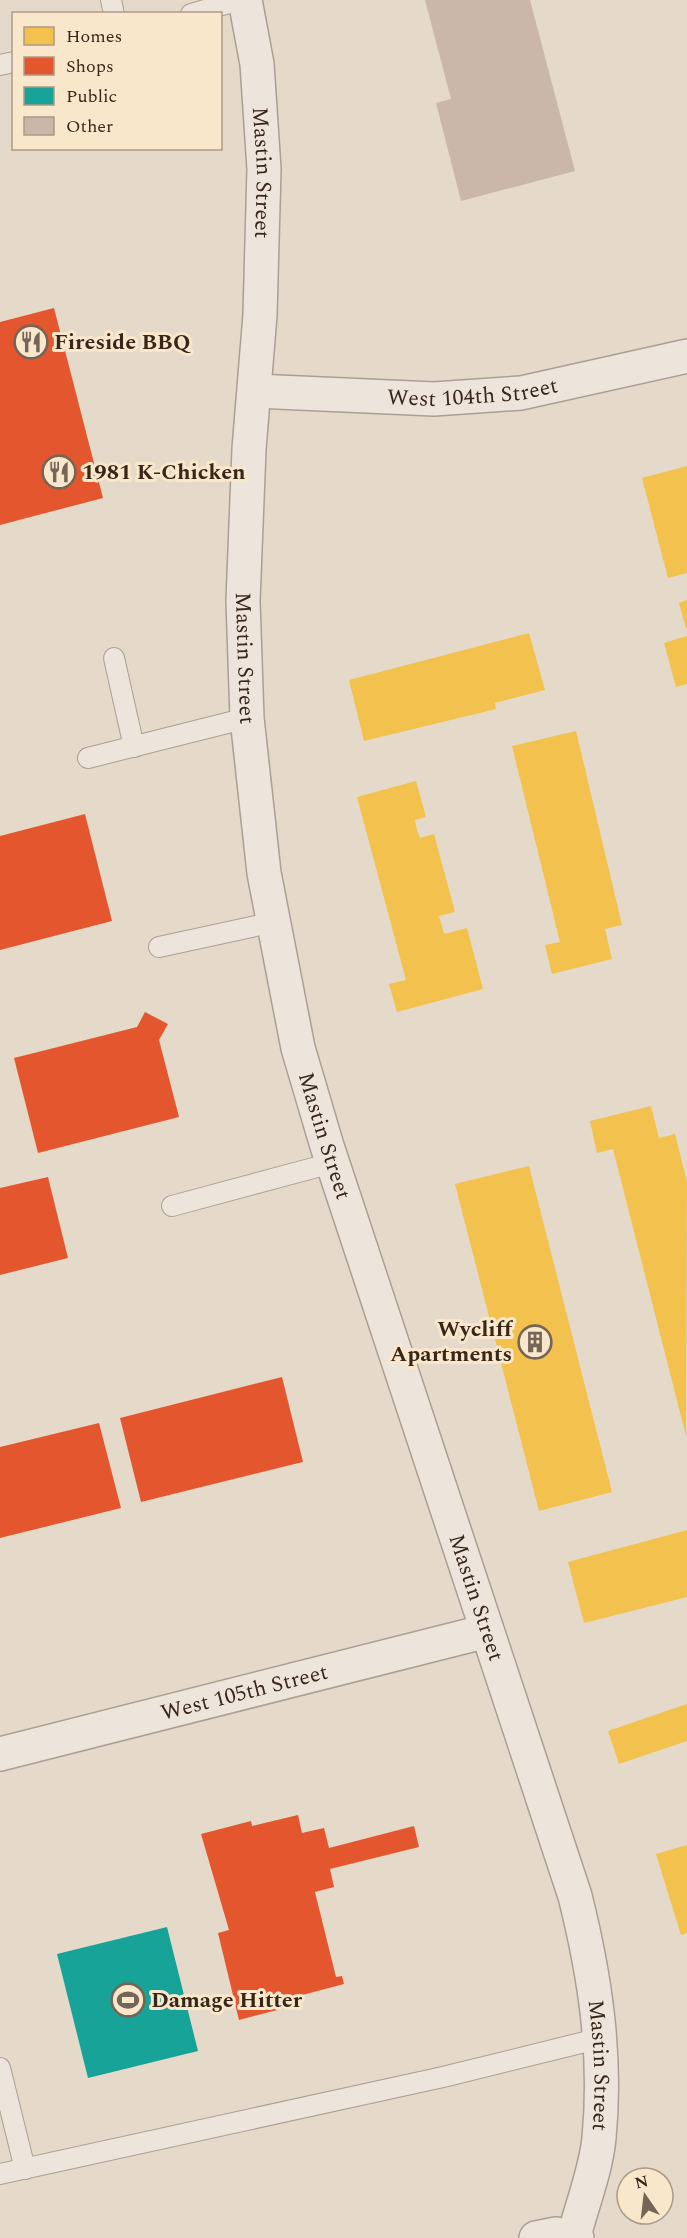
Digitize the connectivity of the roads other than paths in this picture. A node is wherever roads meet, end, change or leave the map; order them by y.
1 (240, 0) edge
2 (245, 0) edge
3 (198, 12) edge
4 (687, 356) edge
5 (255, 391) junction
6 (114, 658) dead end
7 (247, 718) junction
8 (134, 747) junction
9 (88, 758) dead end
10 (274, 921) junction
11 (159, 947) dead end
12 (333, 1163) junction
13 (172, 1206) dead end
14 (488, 1631) junction
15 (0, 1754) edge
16 (601, 2038) junction
17 (0, 2068) edge
18 (25, 2169) junction
19 (0, 2174) edge
20 (576, 2237) edge
21 (536, 2238) edge

1 - 3 lane
2 - 5 street, Mastin Street
4 - 5 street, West 104th Street
5 - 7 street, Mastin Street
6 - 8 lane
7 - 8 lane
7 - 10 street, Mastin Street
8 - 9 lane
10 - 11 lane
10 - 12 street, Mastin Street
12 - 13 lane
12 - 14 street, Mastin Street
14 - 15 street, West 105th Street
14 - 16 street, Mastin Street
16 - 18 lane
16 - 20 street, Mastin Street
17 - 18 lane
18 - 19 lane
20 - 21 street

